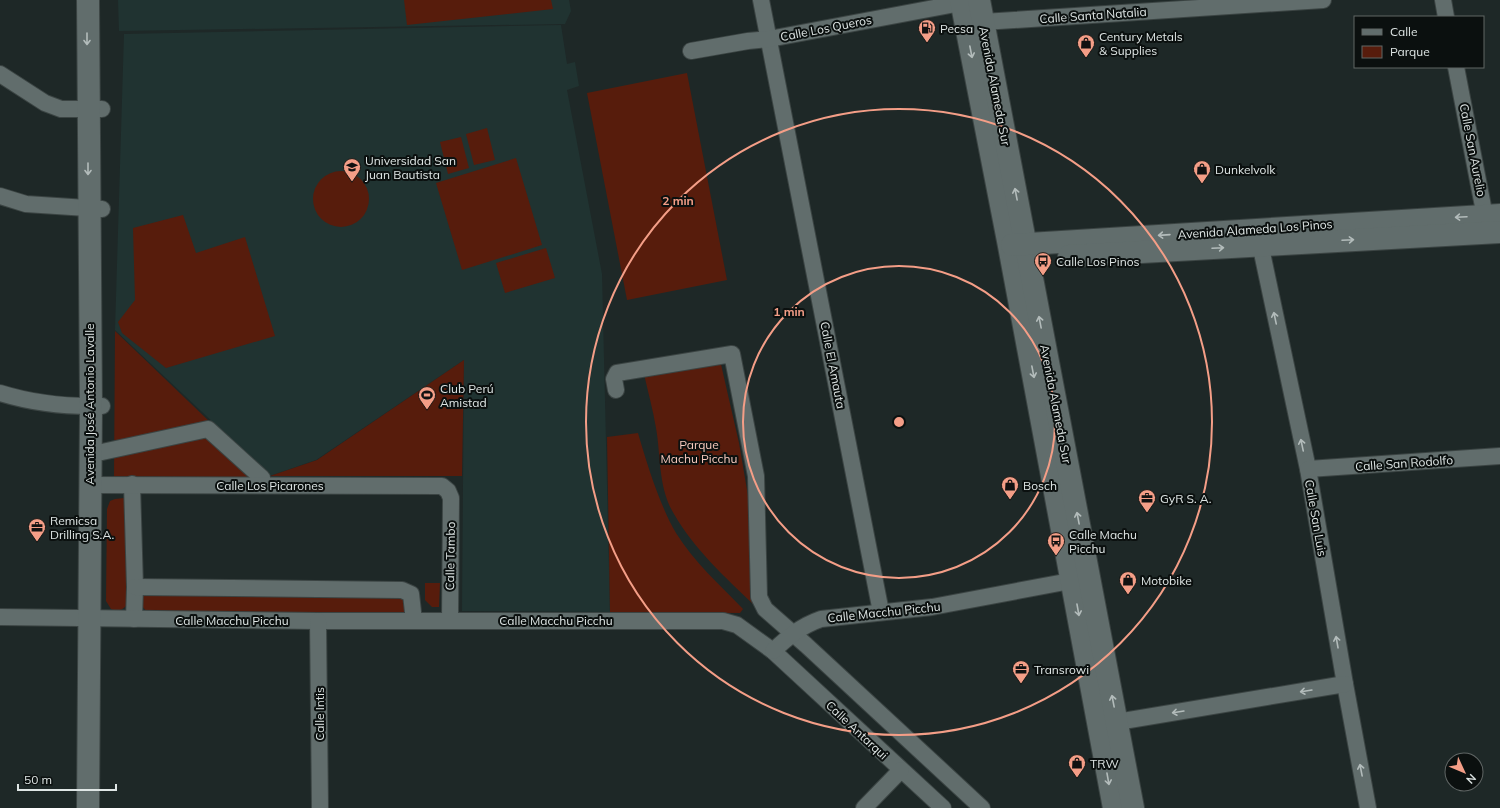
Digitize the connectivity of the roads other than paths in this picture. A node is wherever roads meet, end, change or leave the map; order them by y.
1 (88, 0) edge
2 (103, 0) edge
3 (762, 0) edge
4 (1323, 0) edge
5 (1443, 0) edge
6 (967, 1) edge
7 (1212, 4) edge
8 (1446, 16) edge
9 (983, 22) junction
10 (769, 39) junction
11 (691, 51) dead end
12 (1456, 68) edge
13 (0, 74) edge
14 (95, 109) junction
15 (0, 196) edge
16 (95, 209) junction
17 (1493, 224) edge
18 (1258, 237) junction
19 (1019, 252) junction
20 (616, 390) dead end
21 (0, 393) edge
22 (97, 406) junction
23 (102, 452) junction
24 (1500, 456) edge
25 (1308, 469) junction
26 (132, 484) junction
27 (262, 484) junction
28 (95, 485) junction
29 (448, 491) joint
30 (1081, 579) junction
31 (135, 587) junction
32 (881, 612) junction
33 (0, 617) edge
34 (95, 619) junction
35 (134, 620) junction
36 (318, 621) junction
37 (414, 621) junction
38 (450, 621) junction
39 (792, 633) junction
40 (773, 651) junction
41 (1345, 684) junction
42 (1117, 722) junction
43 (901, 770) junction
44 (88, 808) edge
45 (101, 808) edge
46 (320, 808) edge
47 (864, 808) edge
48 (943, 808) edge
49 (982, 808) edge
50 (1114, 808) edge
51 (1133, 808) edge
52 (1368, 808) edge

1 -> 14 main road, Avenida José Antonio Lavalle
2 - 14 main road, Avenida José Antonio Lavalle
3 - 10 street, Calle El Amauta
4 - 7 street, Calle Santa Natalia
5 - 8 street
6 - 9 main road, Avenida Alameda Sur
6 - 10 street, Calle Los Queros
6 -> 19 main road, Avenida Alameda Sur
7 - 9 street, Calle Santa Natalia
19 -> 9 main road, Avenida Alameda Sur
10 - 11 street, Calle Los Queros
10 - 32 street, Calle El Amauta
12 - 17 street, Calle San Aurelio
13 - 14 street
14 - 16 main road, Avenida José Antonio Lavalle
15 - 16 street
16 - 22 main road, Avenida José Antonio Lavalle
17 - 18 main road, Avenida Alameda Los Pinos
18 - 19 main road, Avenida Alameda Los Pinos
25 -> 18 street, Calle San Luis
19 - 30 main road, Avenida Alameda Sur
20 - 39 street
21 - 22 street
22 - 23 main road, Avenida José Antonio Lavalle
22 - 28 main road, Avenida José Antonio Lavalle
23 - 27 street
23 - 28 main road, Avenida José Antonio Lavalle
24 - 25 street, Calle San Rodolfo
41 -> 25 street, Calle San Luis
26 - 27 street, Calle Los Picarones
26 - 28 street, Calle Los Picarones
26 - 31 street
27 - 29 street, Calle Los Picarones
28 - 34 main road, Avenida José Antonio Lavalle
29 - 38 street, Calle Tambo
30 - 32 street, Calle Macchu Picchu
42 -> 30 main road, Avenida Alameda Sur
30 -> 50 main road, Avenida Alameda Sur
31 - 35 street
31 - 37 street
32 - 39 street, Calle Macchu Picchu
33 - 34 street, Calle Macchu Picchu
34 - 35 street, Calle Macchu Picchu
34 - 44 main road, Avenida José Antonio Lavalle
34 - 45 main road, Avenida José Antonio Lavalle
35 - 36 street, Calle Macchu Picchu
36 - 37 street, Calle Macchu Picchu
36 - 46 street, Calle Intis
37 - 38 street, Calle Macchu Picchu
38 - 40 street, Calle Macchu Picchu
39 - 40 street, Calle Macchu Picchu
39 - 49 street
40 - 43 street, Calle Antarqui
41 -> 42 street
52 -> 41 street, Calle San Luis
42 - 51 main road, Avenida Alameda Sur
43 - 47 street
43 - 48 street, Calle Antarqui

